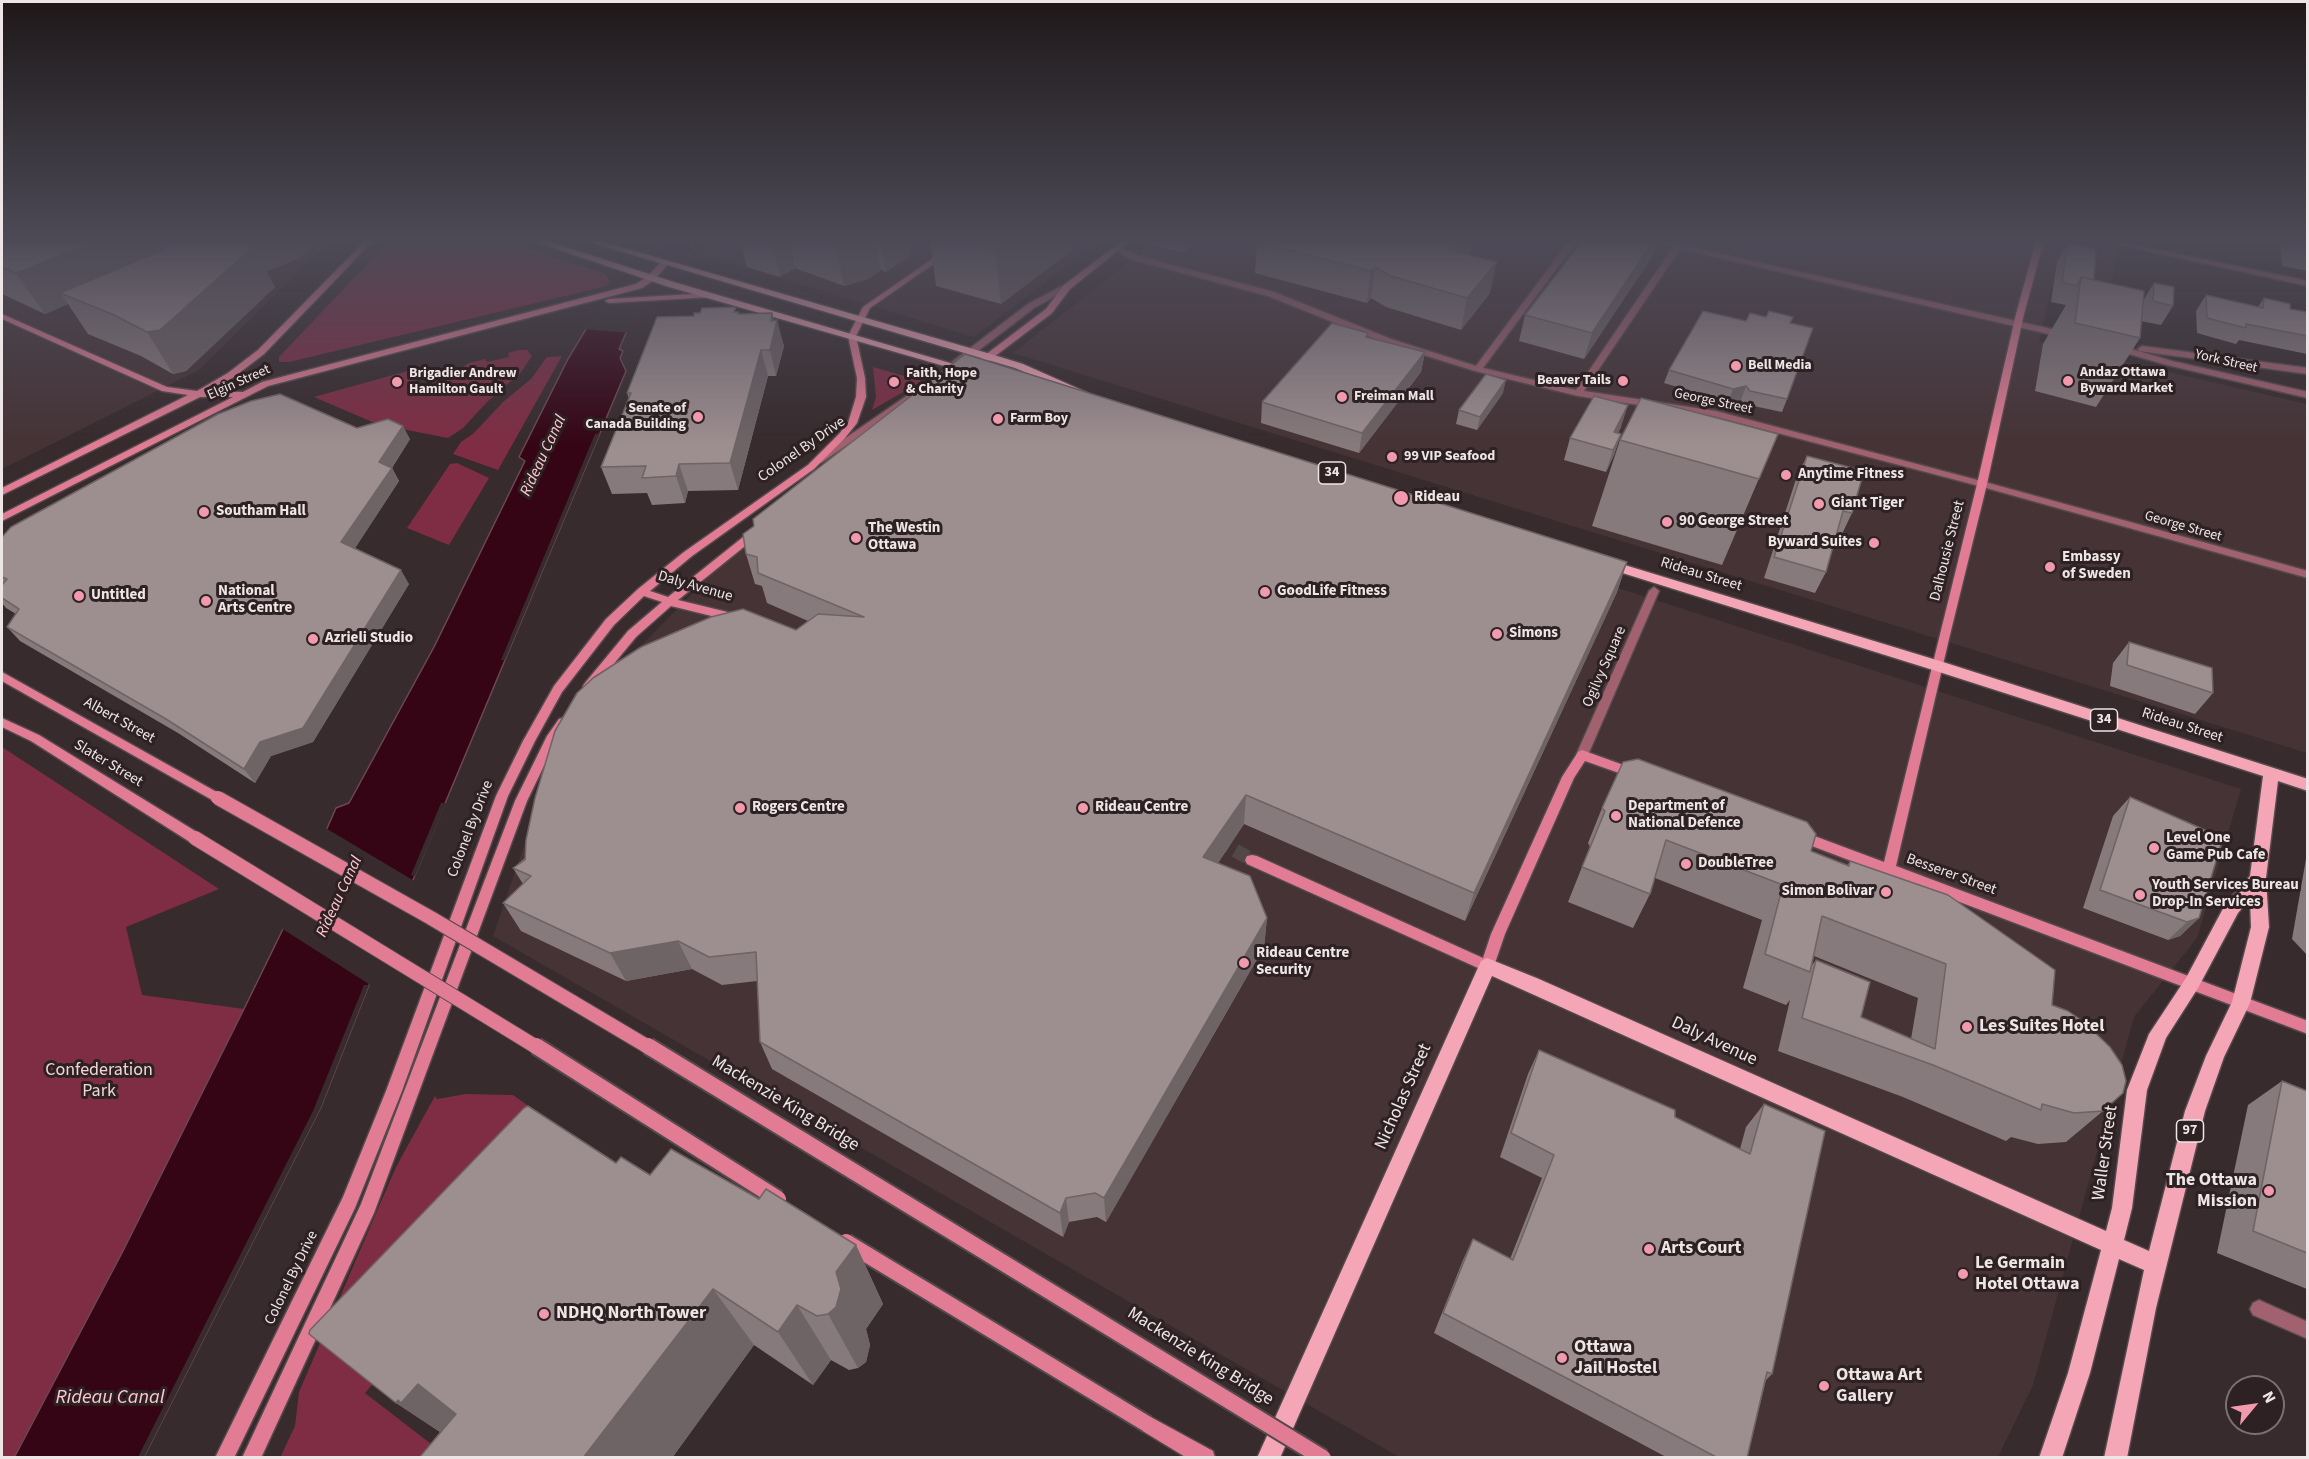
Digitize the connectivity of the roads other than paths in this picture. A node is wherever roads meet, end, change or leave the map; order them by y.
1 (302, 309) edge
2 (553, 309) edge
3 (561, 309) edge
4 (758, 309) edge
5 (827, 309) edge
6 (866, 309) edge
7 (1028, 309) edge
8 (1050, 309) edge
9 (1309, 309) edge
10 (1522, 309) edge
11 (1635, 309) edge
12 (1953, 309) edge
13 (2022, 309) edge
14 (542, 312) junction
15 (2, 316) edge
16 (861, 319) junction
17 (2018, 324) junction
18 (852, 336) junction
19 (2071, 336) dead end
20 (974, 352) junction
21 (990, 357) junction
22 (954, 366) junction
23 (1478, 369) junction
24 (2307, 371) edge
25 (975, 372) junction
26 (941, 375) edge
27 (956, 379) edge
28 (931, 381) edge
29 (1027, 382) edge
30 (1578, 393) junction
31 (198, 394) junction
32 (244, 394) junction
33 (2307, 395) edge
34 (811, 466) junction
35 (1982, 484) junction
36 (2, 492) edge
37 (2, 519) edge
38 (762, 527) edge
39 (1594, 560) edge
40 (2307, 575) edge
41 (1654, 591) dead end
42 (642, 592) junction
43 (669, 601) junction
44 (753, 622) edge
45 (1938, 666) junction
46 (2, 676) edge
47 (2, 722) edge
48 (1582, 755) junction
49 (2271, 774) junction
50 (1653, 781) edge
51 (2307, 785) edge
52 (218, 798) joint
53 (1785, 830) edge
54 (1252, 860) tunnel mouth
55 (1889, 870) junction
56 (2258, 878) junction
57 (1487, 966) junction
58 (2192, 983) junction
59 (2241, 1004) junction
60 (2307, 1028) edge
61 (789, 1206) edge
62 (829, 1231) edge
63 (2112, 1245) junction
64 (2157, 1265) junction
65 (2259, 1309) dead end
66 (2307, 1331) edge
67 (224, 1458) edge
68 (251, 1458) edge
69 (1206, 1458) edge
70 (1268, 1458) edge
71 (1323, 1458) edge
72 (2050, 1458) edge
73 (2115, 1458) edge

1 - 31 main road, Elgin Street
2 - 14 main road, Elgin Street
3 - 14 main road, Elgin Street
4 - 18 main road
5 - 16 main road
6 - 16 main road
7 - 20 street
8 - 21 main road
9 - 23 street, George Street
10 - 23 street
11 - 30 street
12 - 17 street
13 - 17 main road, Dalhousie Street
14 - 32 main road, Elgin Street
15 - 31 main road
16 - 18 main road
16 - 20 main road
17 - 19 street
17 - 35 main road, Dalhousie Street
18 - 22 main road
18 - 34 main road
20 - 21 main road
20 - 22 street
21 - 25 main road
21 - 29 main road
22 - 25 main road
22 - 26 street
23 - 30 street, George Street
24 - 33 street, York Street
25 - 27 main road
28 - 34 street, Colonel By Drive
30 - 35 street, George Street
31 - 32 main road
31 - 36 main road, Elgin Street
32 - 37 main road, Elgin Street
34 - 42 main road, Colonel By Drive
35 - 40 street, George Street
35 - 45 main road, Dalhousie Street
38 - 43 main road
39 - 45 main road, Rideau Street / 34
41 - 48 street, Ogilvy Square
42 - 43 main road, Daly Avenue
42 - 67 main road, Colonel By Drive
43 - 44 main road, Daly Avenue
43 - 68 main road
45 - 49 main road, Rideau Street / 34
45 - 55 main road, Dalhousie Street
46 - 52 main road, Albert Street
47 - 61 main road, Slater Street, bridge
48 - 50 main road
48 - 57 main road, Nicholas Street
49 - 51 main road, Rideau Street / 34
49 - 56 main road, 97
52 - 71 main road, Mackenzie King Bridge, bridge
53 - 55 main road, Besserer Street
54 - 57 main road, Daly Avenue
55 - 58 main road, Besserer Street
56 - 58 main road, Waller Street
56 - 59 main road, 97
57 - 63 main road, Daly Avenue
57 - 70 main road, Nicholas Street
58 - 59 main road, Besserer Street
58 - 63 main road, Waller Street
59 - 60 main road, Besserer Street
59 - 64 main road, 97
62 - 69 main road, bridge
63 - 64 main road, Daly Avenue
63 - 72 main road, Waller Street
64 - 73 main road, 97
65 - 66 street

